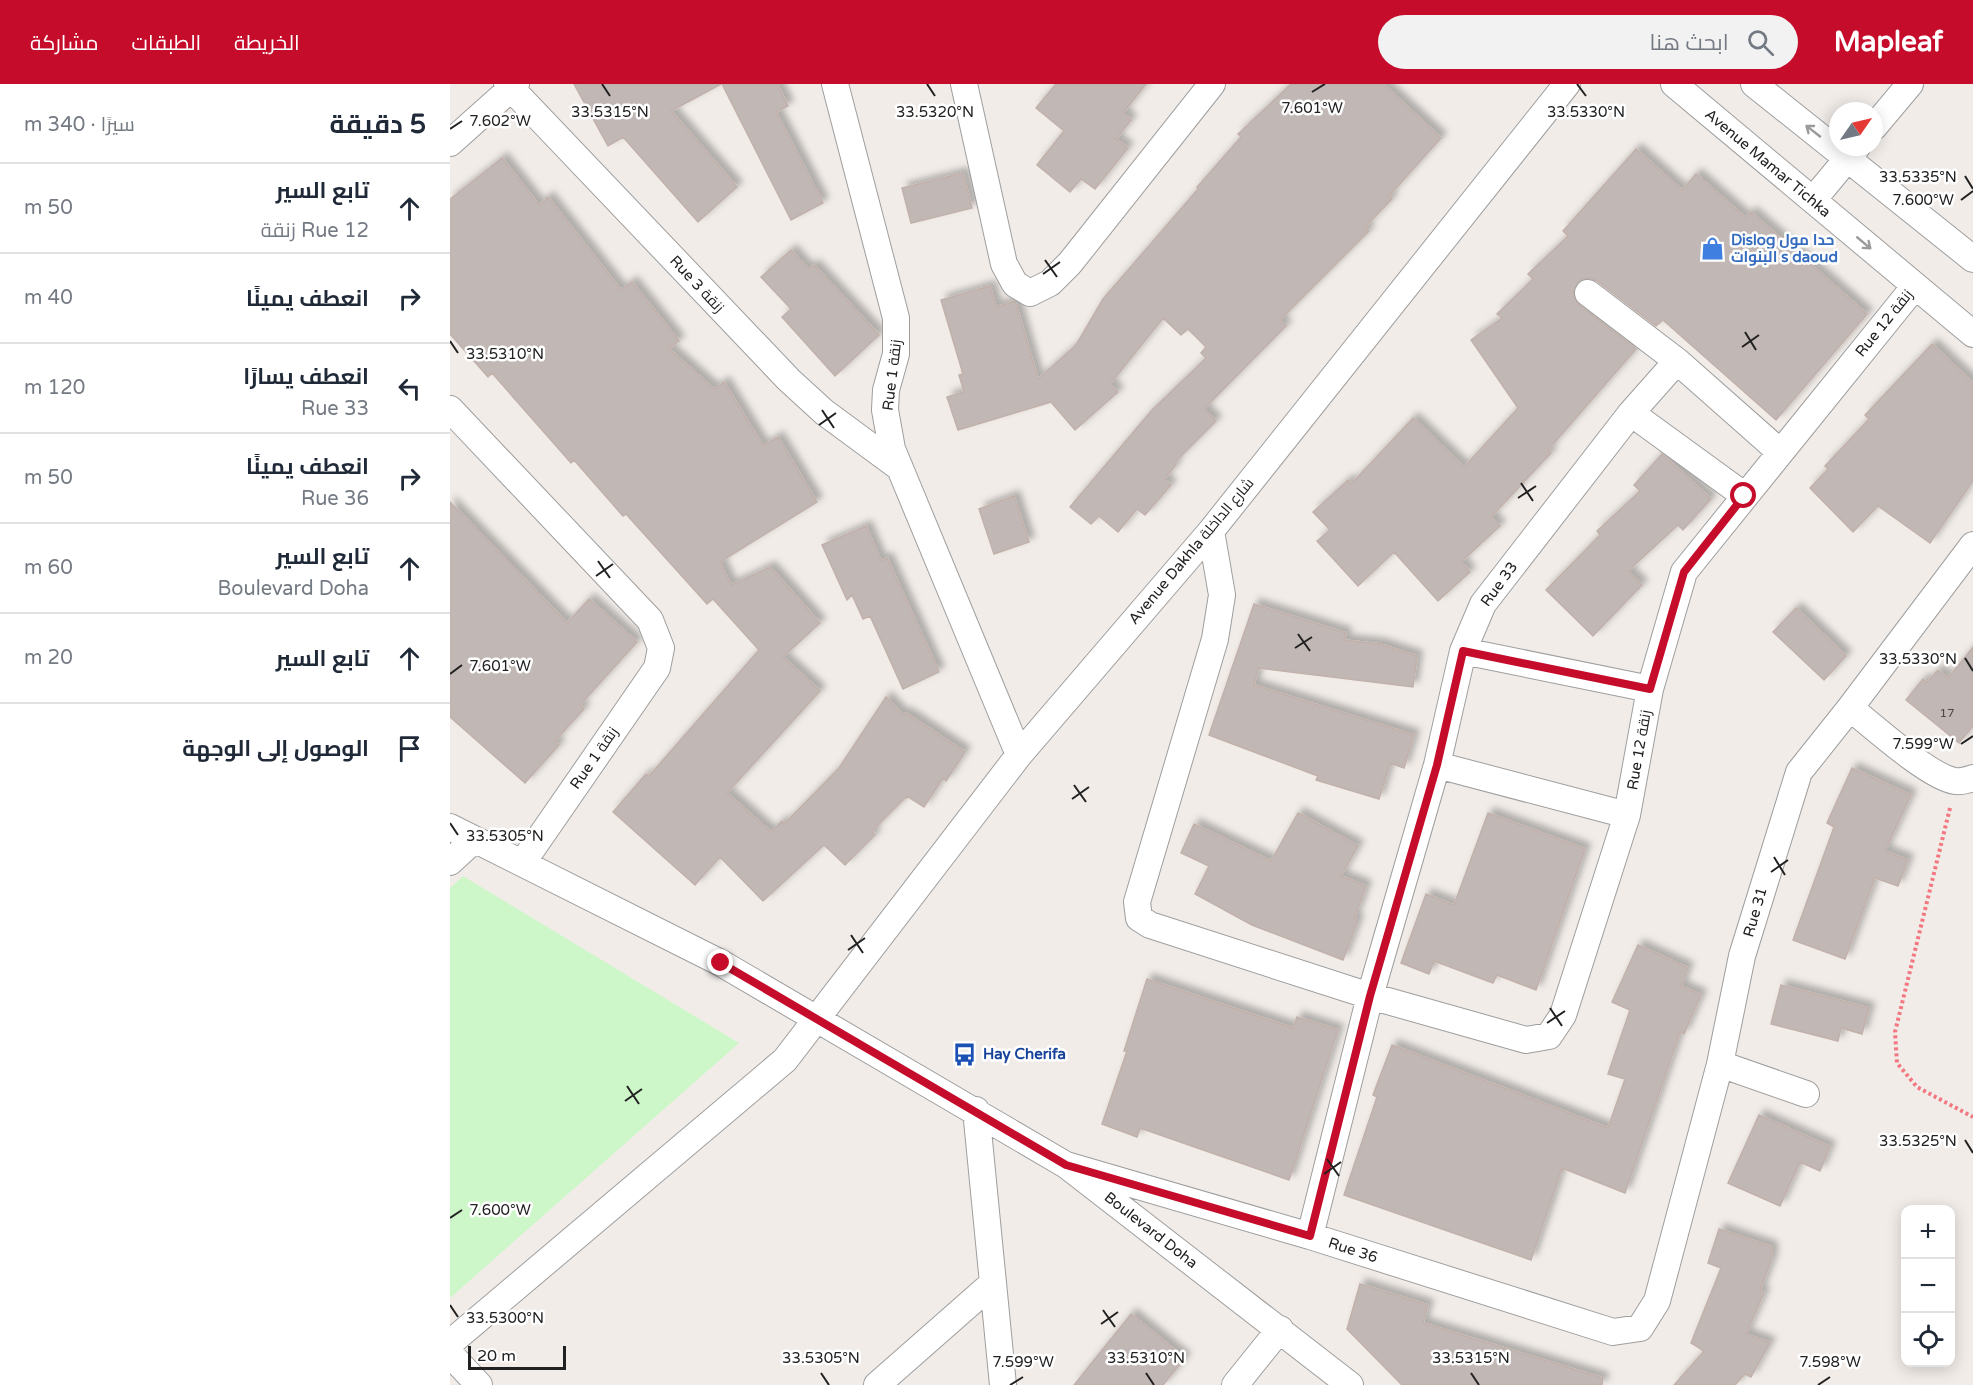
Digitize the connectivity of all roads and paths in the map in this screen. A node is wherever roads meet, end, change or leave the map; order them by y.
1 (835, 84) edge
2 (964, 84) edge
3 (1212, 84) edge
4 (1567, 84) edge
5 (1674, 84) edge
6 (1754, 84) edge
7 (1910, 84) edge
8 (511, 85) edge
9 (1883, 116) edge
10 (1829, 137) edge
11 (450, 143) edge
12 (1850, 156) edge
13 (1855, 156) edge
14 (1813, 200) junction
15 (1973, 260) edge
16 (1915, 285) junction
17 (1588, 293) dead end
18 (1973, 334) edge
19 (1677, 361) junction
20 (450, 410) edge
21 (1631, 413) junction
22 (1780, 452) junction
23 (900, 468) junction
24 (1744, 496) junction
25 (1211, 531) junction
26 (1973, 544) edge
27 (1463, 651) junction
28 (1650, 689) junction
29 (1850, 708) junction
30 (1019, 755) junction
31 (1437, 765) junction
32 (1965, 780) edge
33 (1627, 815) junction
34 (450, 827) edge
35 (474, 840) junction
36 (450, 862) edge
37 (523, 862) junction
38 (1370, 996) junction
39 (816, 1018) junction
40 (1720, 1064) junction
41 (1806, 1094) dead end
42 (976, 1110) junction
43 (1973, 1117) edge
44 (1066, 1165) junction
45 (1310, 1236) junction
46 (993, 1283) junction
47 (1640, 1328) joint
48 (1280, 1329) junction
49 (450, 1343) edge
50 (450, 1354) edge
51 (479, 1385) edge
52 (877, 1385) edge
53 (1003, 1385) edge
54 (1235, 1385) edge
55 (1350, 1385) edge

1 - 23 street, Rue 1 زنقة
2 - 3 street
4 - 25 street, Avenue Dakhla شارع الداخلة
5 - 14 street, Avenue Mamar Tichka
10 -> 6 street
7 - 9 street
8 - 11 street
8 - 23 street, Rue 3 زنقة
12 - 14 street
13 - 15 street
14 -> 16 street, Avenue Mamar Tichka
16 - 18 street, Avenue Mamar Tichka
16 - 22 street, Rue 12 زنقة
17 - 19 street
19 - 21 street, Rue 33
19 - 22 street
20 - 37 street, Rue 1 زنقة
21 - 24 street
21 - 27 street, Rue 33
22 - 24 street, Rue 12 زنقة
23 - 30 street, Rue 1 زنقة
24 - 28 street, Rue 12 زنقة
25 - 30 street, Avenue Dakhla شارع الداخلة
25 - 38 street
26 - 29 street, Rue 31
27 - 28 street
27 - 31 street, Rue 33
28 - 33 street, Rue 12 زنقة
29 - 32 street
29 - 40 street, Rue 31
30 - 39 street, Avenue Dakhla شارع الداخلة
31 - 33 street
31 - 38 street, Rue 33
32 - 43 path
33 - 38 street, Rue 12 زنقة
34 - 35 street, Boulevard Doha
35 - 36 street
35 - 37 street, Boulevard Doha
37 - 39 street, Boulevard Doha
38 - 45 street, Rue 33
39 - 42 street, Boulevard Doha
39 - 49 street, Avenue Dakhla شارع الداخلة
40 - 41 street
40 - 47 street, Rue 31
42 - 44 street, Boulevard Doha
42 - 46 street
44 - 45 street, Rue 36
44 - 48 street, Boulevard Doha
45 - 47 street, Rue 36
46 - 52 street
46 - 53 street
48 - 54 street
48 - 55 street, Boulevard Doha
50 - 51 street

